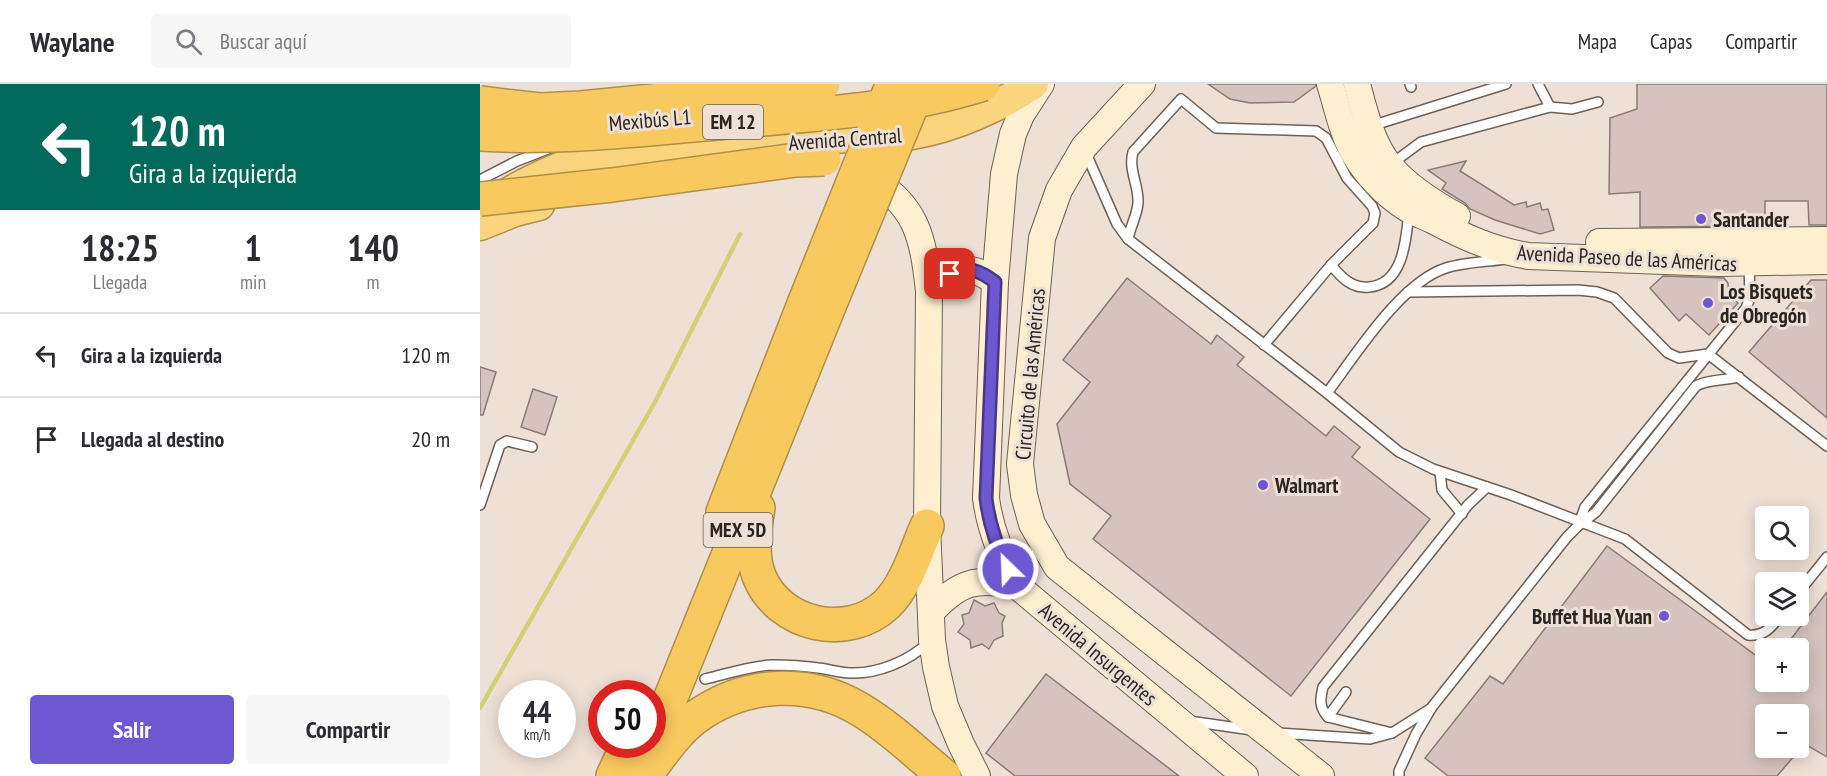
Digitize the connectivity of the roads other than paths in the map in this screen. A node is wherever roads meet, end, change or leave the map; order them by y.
1 (496, 84) edge
2 (823, 84) edge
3 (893, 84) edge
4 (921, 84) edge
5 (968, 84) edge
6 (983, 84) edge
7 (1033, 84) edge
8 (1041, 84) edge
9 (1142, 84) edge
10 (1330, 84) edge
11 (1357, 84) edge
12 (1506, 84) edge
13 (1538, 84) edge
14 (1598, 102) dead end
15 (480, 103) edge
16 (1550, 106) junction
17 (480, 122) edge
18 (1358, 131) junction
19 (480, 134) edge
20 (877, 137) junction
21 (1084, 147) junction
22 (846, 164) junction
23 (1384, 175) junction
24 (480, 180) edge
25 (480, 199) edge
26 (1409, 209) junction
27 (480, 210) edge
28 (480, 225) edge
29 (1128, 239) junction
30 (1827, 240) edge
31 (1528, 256) junction
32 (1827, 261) edge
33 (1749, 263) junction
34 (1331, 264) junction
35 (995, 282) junction
36 (929, 291) junction
37 (1408, 292) junction
38 (815, 310) junction
39 (1264, 345) junction
40 (1708, 354) junction
41 (1739, 377) junction
42 (1327, 393) junction
43 (1827, 446) edge
44 (532, 447) dead end
45 (768, 462) junction
46 (1440, 472) junction
47 (1487, 487) junction
48 (480, 504) edge
49 (1462, 514) junction
50 (1580, 524) junction
51 (927, 526) junction
52 (1827, 557) edge
53 (1809, 579) edge
54 (1016, 585) junction
55 (932, 611) junction
56 (1773, 626) edge
57 (932, 640) junction
58 (705, 679) dead end
59 (657, 680) edge
60 (1346, 692) dead end
61 (1432, 707) junction
62 (666, 712) edge
63 (1328, 717) junction
64 (1175, 719) junction
65 (1268, 732) junction
66 (1392, 733) junction
67 (621, 758) edge
68 (646, 758) edge
69 (613, 776) edge
70 (639, 776) edge
71 (645, 776) edge
72 (944, 776) edge
73 (977, 776) edge
74 (1245, 776) edge
75 (1321, 776) edge
76 (1399, 776) edge

1 - 17 highway
2 - 15 highway, EM 12, bridge
3 - 38 highway, MEX 5D, bridge
4 - 38 highway, MEX 5D, bridge
5 - 24 lane, Mexibús L1
6 - 19 highway, EM 12, bridge
7 - 20 highway, Avenida Central
8 - 35 main road, Avenida Insurgentes
9 - 21 main road, Circuito de las Américas
10 - 18 main road, Avenida Paseo de las Américas
11 - 18 main road, Avenida Paseo de las Américas
12 - 18 lane
13 - 16 lane
14 - 16 lane
16 - 23 lane
18 - 23 main road, Avenida Paseo de las Américas
20 - 22 highway
20 - 27 highway, Avenida Central
21 - 29 lane
21 - 65 main road, Circuito de las Américas
22 - 25 highway, bridge
22 - 28 highway, Avenida Central
22 - 36 main road
23 - 26 main road, Avenida Paseo de las Américas
23 - 30 main road, Avenida Paseo de las Américas
26 - 31 main road, Avenida Paseo de las Américas
26 - 34 lane
29 - 34 lane
29 - 39 lane
31 - 33 main road, Avenida Paseo de las Américas
31 - 37 lane
32 - 33 main road, Avenida Paseo de las Américas
33 - 40 lane
34 - 39 lane
35 - 36 main road
35 - 54 main road, Avenida Insurgentes
36 - 51 main road
37 - 40 lane
37 - 42 lane
38 - 45 highway, MEX 5D
38 - 59 highway, MEX 5D
39 - 42 lane
40 - 41 lane
40 - 50 lane
41 - 43 lane
41 - 50 lane
42 - 46 lane
44 - 48 lane
45 - 51 highway
45 - 62 highway, MEX 5D
46 - 47 lane
46 - 49 lane
47 - 49 lane
47 - 50 lane
49 - 63 lane
50 - 56 lane
50 - 61 lane
51 - 55 main road
52 - 53 lane
54 - 55 main road
54 - 64 main road, Avenida Insurgentes
55 - 57 main road
57 - 58 lane
57 - 73 main road
60 - 63 lane
61 - 66 lane
61 - 76 lane
63 - 66 lane
64 - 65 lane
64 - 74 main road, Avenida Insurgentes
65 - 66 lane
65 - 75 main road, Circuito de las Américas
67 - 69 highway
68 - 70 highway, MEX 5D
71 - 72 highway

